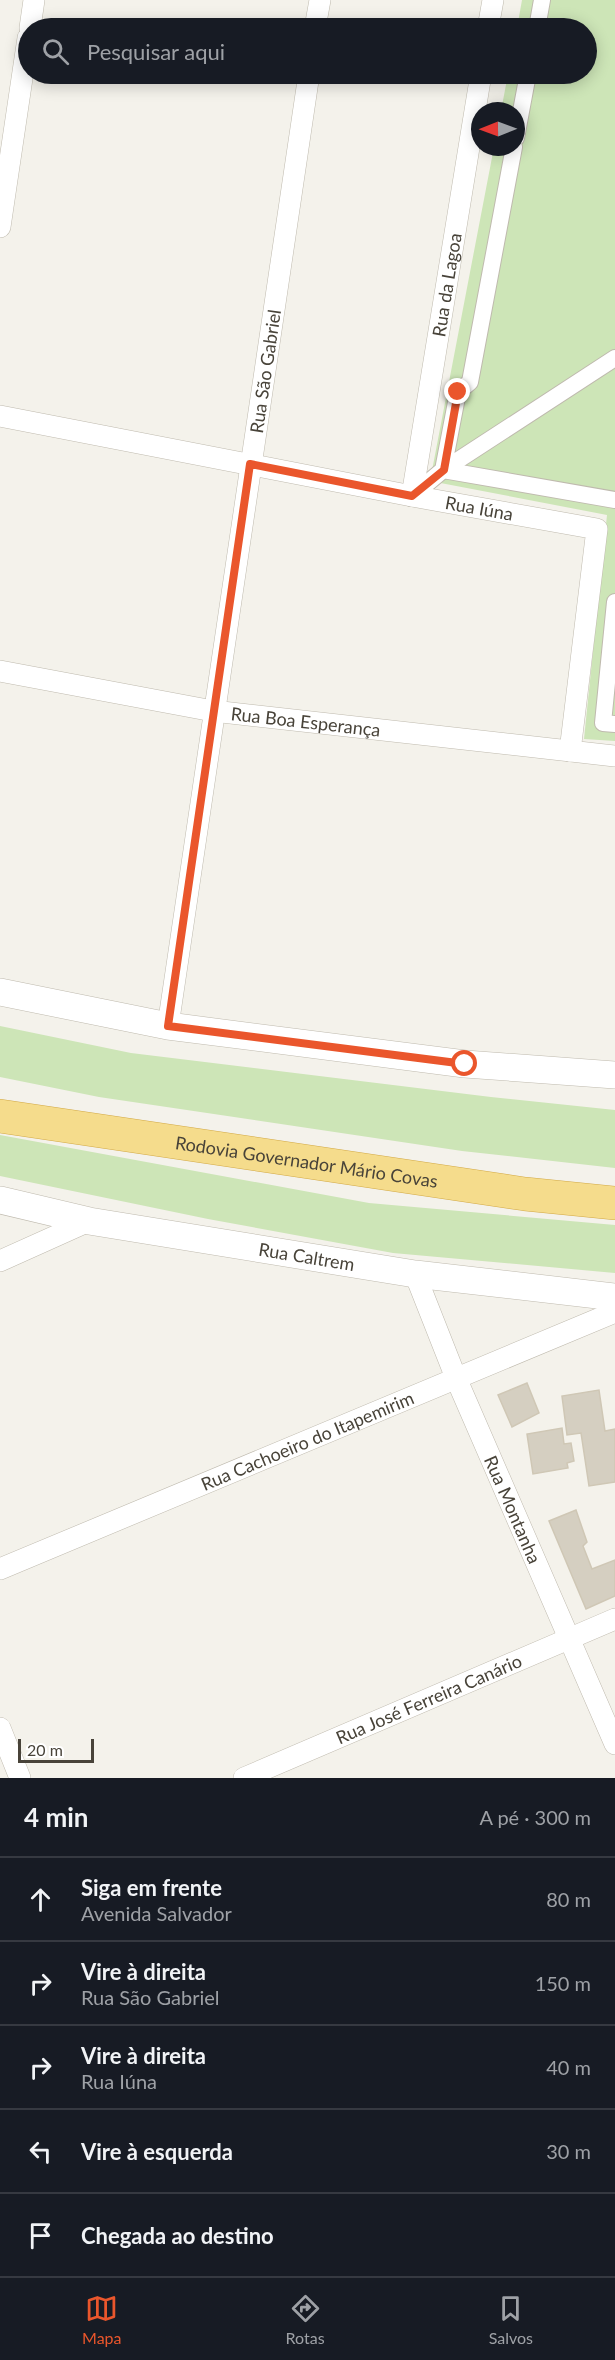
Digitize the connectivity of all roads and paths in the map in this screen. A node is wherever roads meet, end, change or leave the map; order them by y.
1 (34, 0) edge
2 (320, 0) edge
3 (493, 0) edge
4 (542, 0) edge
5 (31, 18) edge
6 (317, 18) edge
7 (490, 18) edge
8 (539, 18) edge
9 (21, 84) edge
10 (307, 84) edge
11 (479, 84) edge
12 (526, 84) edge
13 (523, 102) edge
14 (512, 156) edge
15 (0, 227) edge
16 (615, 357) edge
17 (0, 416) edge
18 (250, 464) junction
19 (444, 470) junction
20 (412, 496) junction
21 (615, 501) edge
22 (615, 602) edge
23 (0, 671) edge
24 (213, 711) junction
25 (615, 724) edge
26 (570, 751) junction
27 (615, 756) edge
28 (0, 992) edge
29 (168, 1026) junction
30 (615, 1075) edge
31 (0, 1116) edge
32 (0, 1200) edge
33 (615, 1203) edge
34 (89, 1221) junction
35 (0, 1261) edge
36 (415, 1274) junction
37 (615, 1297) edge
38 (615, 1312) edge
39 (456, 1378) junction
40 (0, 1569) edge
41 (615, 1619) edge
42 (571, 1638) junction
43 (0, 1728) edge
44 (615, 1744) edge
45 (20, 1778) edge
46 (244, 1778) edge

1 - 5 street
2 - 6 street
3 - 7 street
4 - 8 street
9 - 15 street
10 - 18 street, Rua São Gabriel
11 - 20 street, Rua da Lagoa
12 - 13 street
14 - 19 street
16 - 19 street
17 - 18 street, Rua Iúna
18 - 20 street, Rua Iúna
18 - 24 street, Rua São Gabriel
19 - 20 street
19 - 21 street
20 - 26 street, Rua Iúna
22 - 25 street
23 - 24 street, Rua Boa Esperança
24 - 26 street, Rua Boa Esperança
24 - 29 street, Rua São Gabriel
26 - 27 street, Rua Boa Esperança
28 - 29 street
29 - 30 street
31 - 33 highway, Rodovia Governador Mário Covas
32 - 34 street, Rua Caltrem
34 - 35 street
34 - 36 street, Rua Caltrem
36 - 37 street, Rua Caltrem
36 - 39 street, Rua Montanha
38 - 39 street, Rua Cachoeiro do Itapemirim
39 - 40 street, Rua Cachoeiro do Itapemirim
39 - 42 street, Rua Montanha
41 - 42 street, Rua José Ferreira Canário
42 - 44 street, Rua Montanha
42 - 46 street, Rua José Ferreira Canário
43 - 45 street

